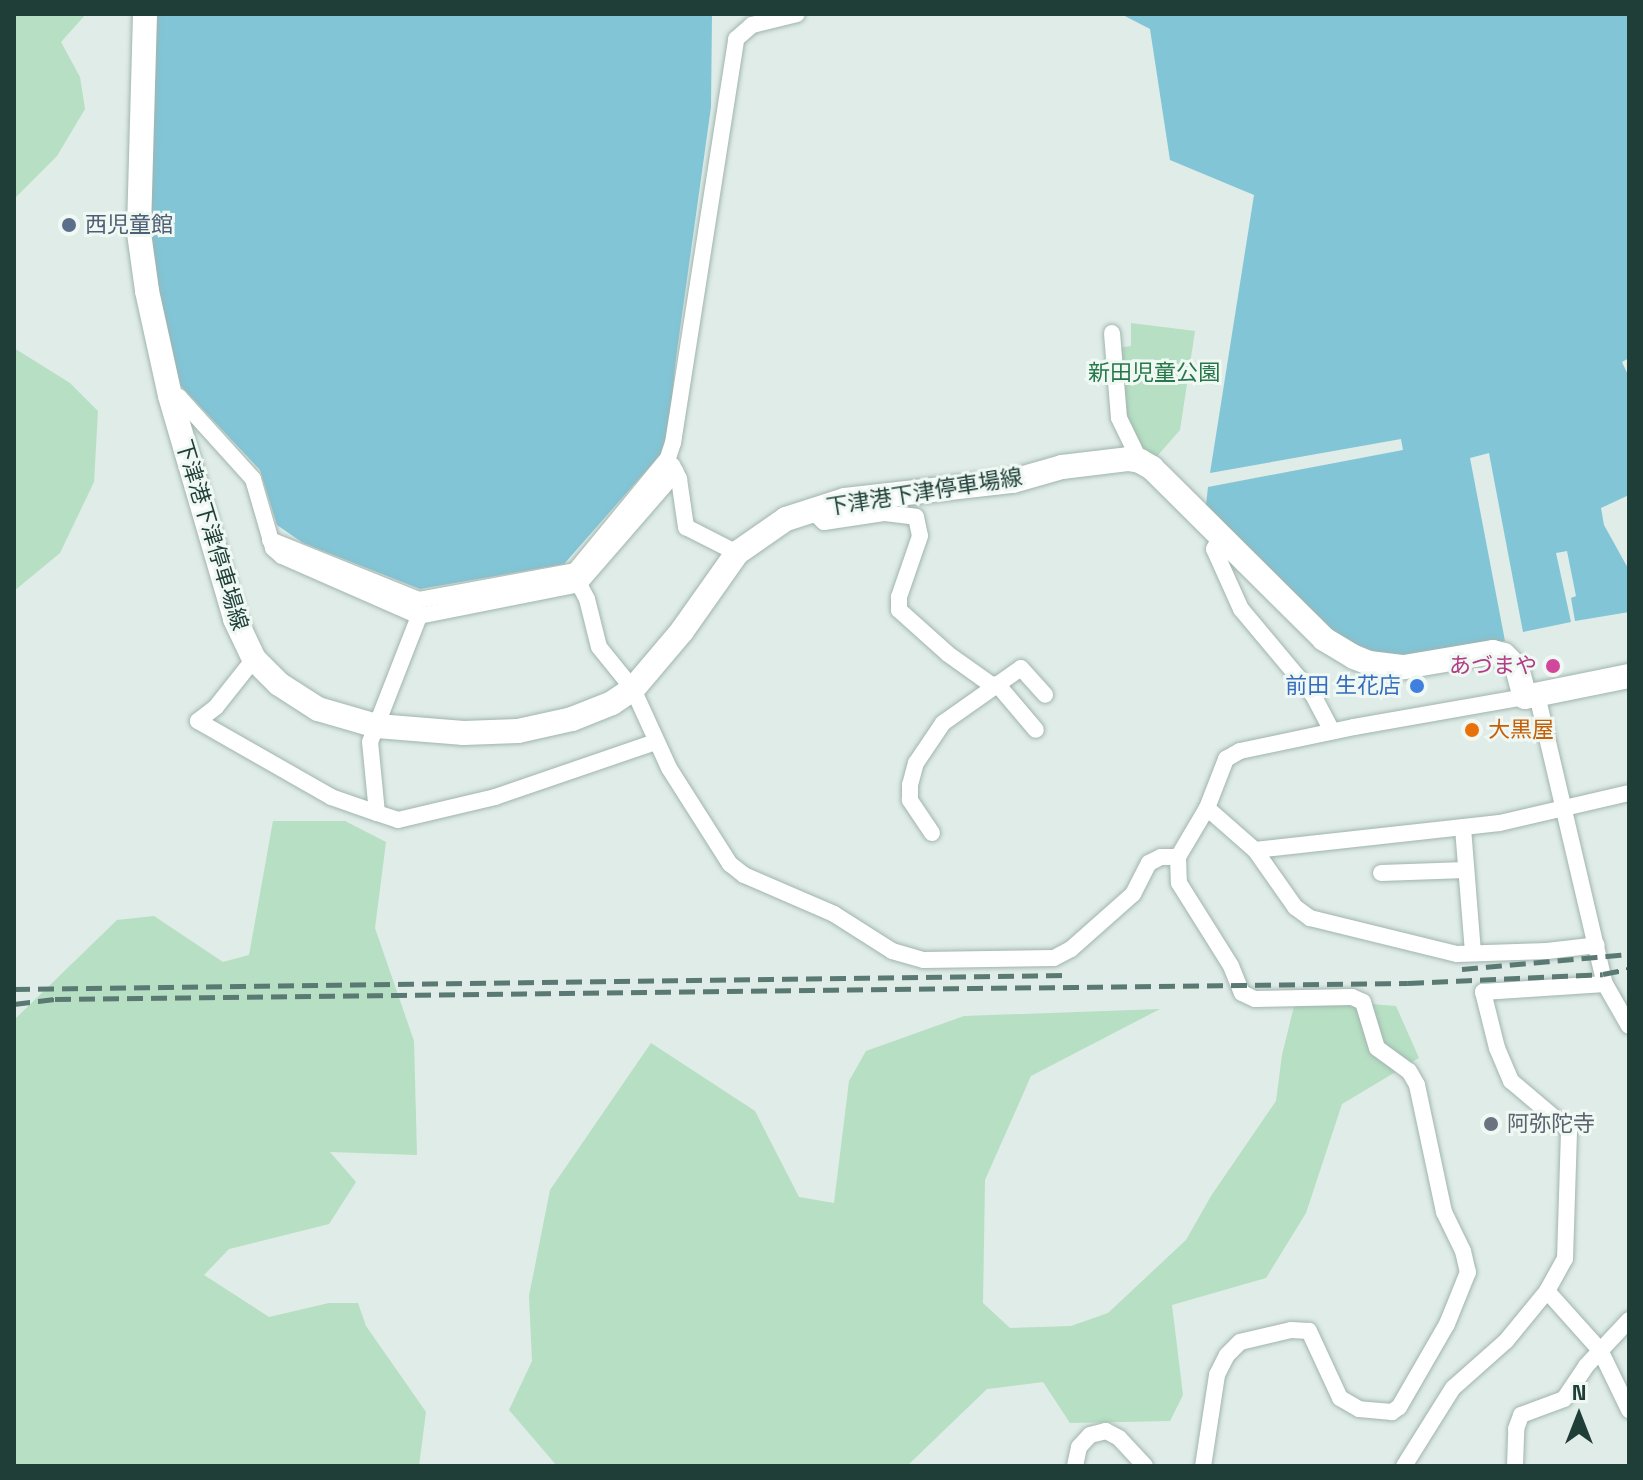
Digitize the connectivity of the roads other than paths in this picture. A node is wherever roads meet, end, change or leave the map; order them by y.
1 (145, 14) edge
2 (797, 14) edge
3 (1112, 333) dead end
4 (170, 396) junction
5 (1140, 461) junction
6 (672, 465) junction
7 (811, 509) junction
8 (1221, 536) junction
9 (270, 540) junction
10 (737, 553) junction
11 (579, 584) junction
12 (419, 616) junction
13 (254, 659) junction
14 (1629, 676) edge
15 (995, 685) junction
16 (633, 689) junction
17 (1045, 695) dead end
18 (1531, 696) junction
19 (377, 726) junction
20 (1036, 730) dead end
21 (1332, 731) junction
22 (656, 742) junction
23 (1629, 793) edge
24 (1565, 807) junction
25 (1207, 808) junction
26 (377, 813) junction
27 (1463, 828) junction
28 (932, 833) dead end
29 (1255, 850) junction
30 (1178, 857) junction
31 (1466, 870) junction
32 (1381, 873) dead end
33 (1597, 945) junction
34 (1473, 953) junction
35 (1605, 984) junction
36 (1629, 1026) edge
37 (1547, 1291) junction
38 (1629, 1320) edge
39 (1600, 1350) junction
40 (1629, 1410) edge
41 (1075, 1466) edge
42 (1145, 1466) edge
43 (1203, 1466) edge
44 (1404, 1466) edge
45 (1515, 1466) edge

1 - 4 main road, 下津港下津停車場線
2 - 6 street
3 - 5 street
4 - 9 street
4 - 13 main road, 下津港下津停車場線
5 - 7 main road, 下津港下津停車場線
5 - 8 main road
6 - 9 street
6 - 10 street
6 - 11 street
7 - 10 main road, 下津港下津停車場線
7 - 15 street
8 - 18 main road
8 - 21 street
9 - 12 street
10 - 16 main road, 下津港下津停車場線
11 - 12 street
11 - 16 street
12 - 19 street
13 - 19 main road, 下津港下津停車場線
13 - 26 street
14 - 18 main road
15 - 17 street
15 - 20 street
15 - 28 street
16 - 19 main road, 下津港下津停車場線
16 - 22 street
18 - 21 street
18 - 24 street
19 - 26 street
21 - 25 street
22 - 26 street
22 - 30 street
23 - 24 street
24 - 27 street
24 - 33 street
25 - 29 street
25 - 30 street
27 - 29 street
27 - 31 street
29 - 34 street
30 - 43 street
31 - 32 street
31 - 34 street
33 - 34 street
33 - 35 street
35 - 36 street
35 - 37 street
37 - 39 street
37 - 44 street
38 - 39 street
39 - 40 street
39 - 45 street
41 - 42 street

